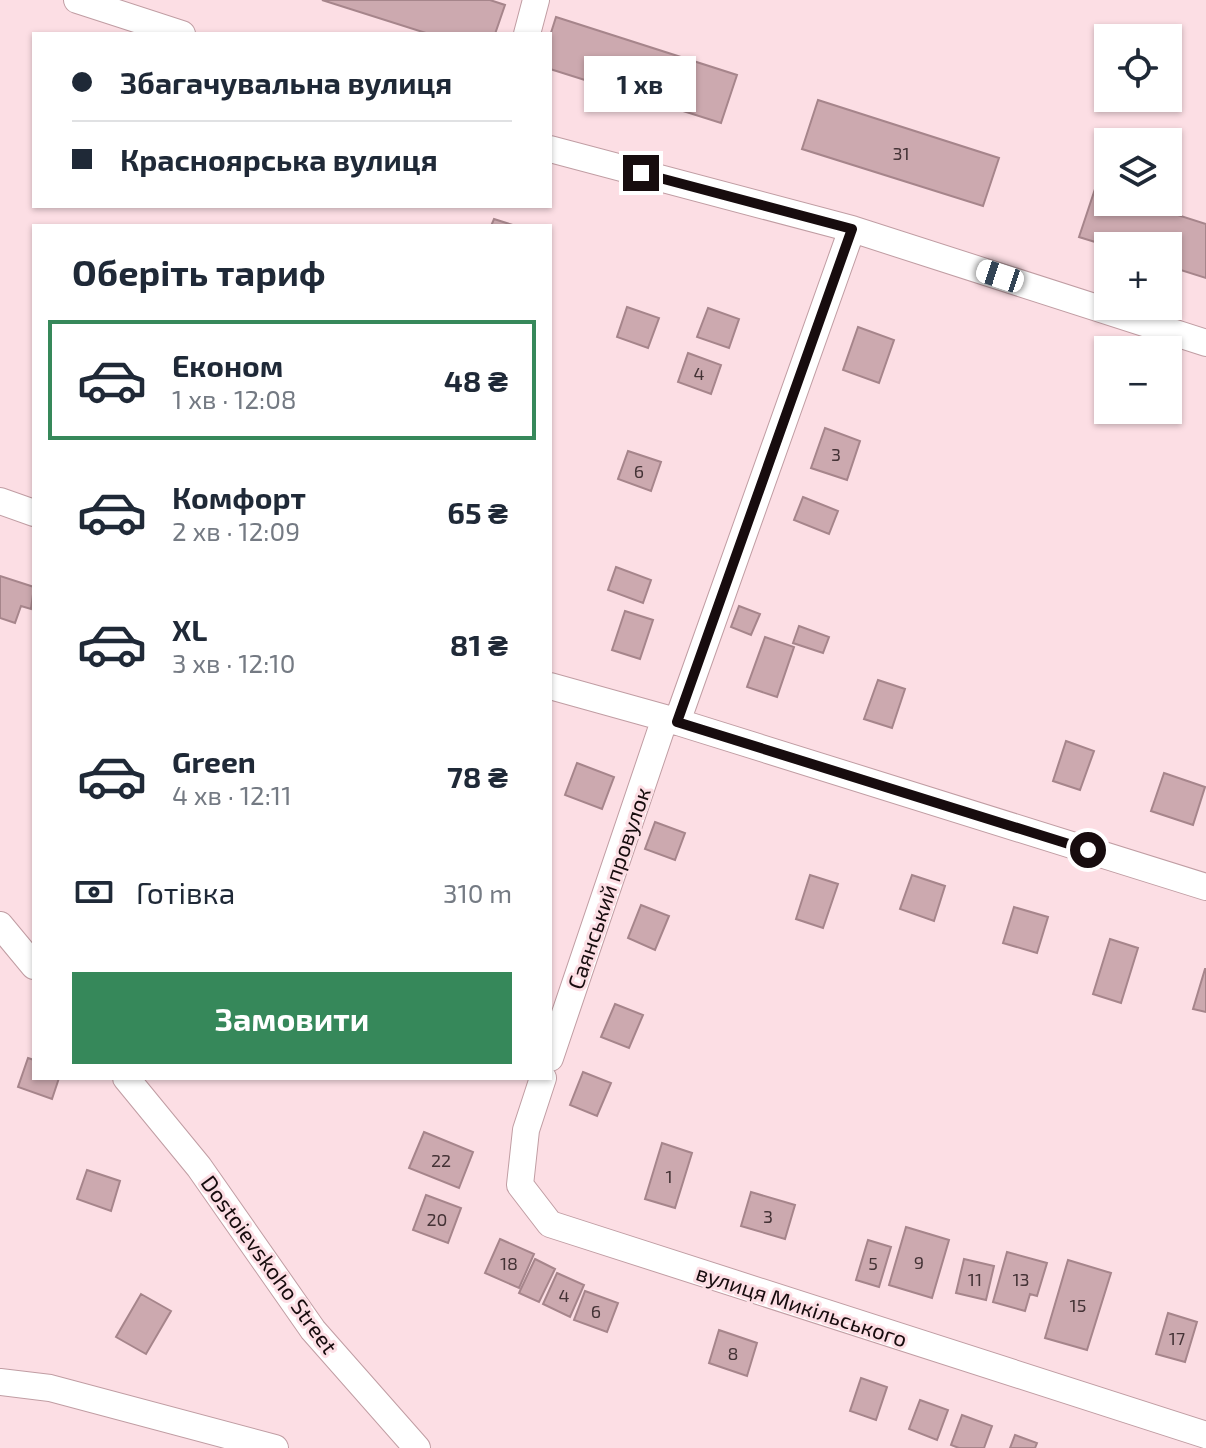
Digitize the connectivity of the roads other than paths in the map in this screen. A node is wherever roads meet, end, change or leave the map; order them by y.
1 (77, 0) edge
2 (536, 0) edge
3 (176, 32) edge
4 (528, 32) edge
5 (552, 150) edge
6 (852, 229) junction
7 (1206, 343) edge
8 (0, 501) edge
9 (32, 512) edge
10 (552, 687) edge
11 (671, 720) junction
12 (1206, 887) edge
13 (0, 925) edge
14 (32, 964) edge
15 (552, 1052) edge
16 (128, 1080) edge
17 (542, 1080) edge
18 (0, 1382) edge
19 (1206, 1435) edge
20 (275, 1448) edge
21 (417, 1448) edge

1 - 3 street
2 - 4 street
5 - 6 street
6 - 7 street
6 - 11 street
8 - 9 street
10 - 11 street
11 - 12 street
11 - 15 street
13 - 14 street
16 - 21 street, Dostoievskoho Street
17 - 19 street, вулиця Микільського
18 - 20 street

